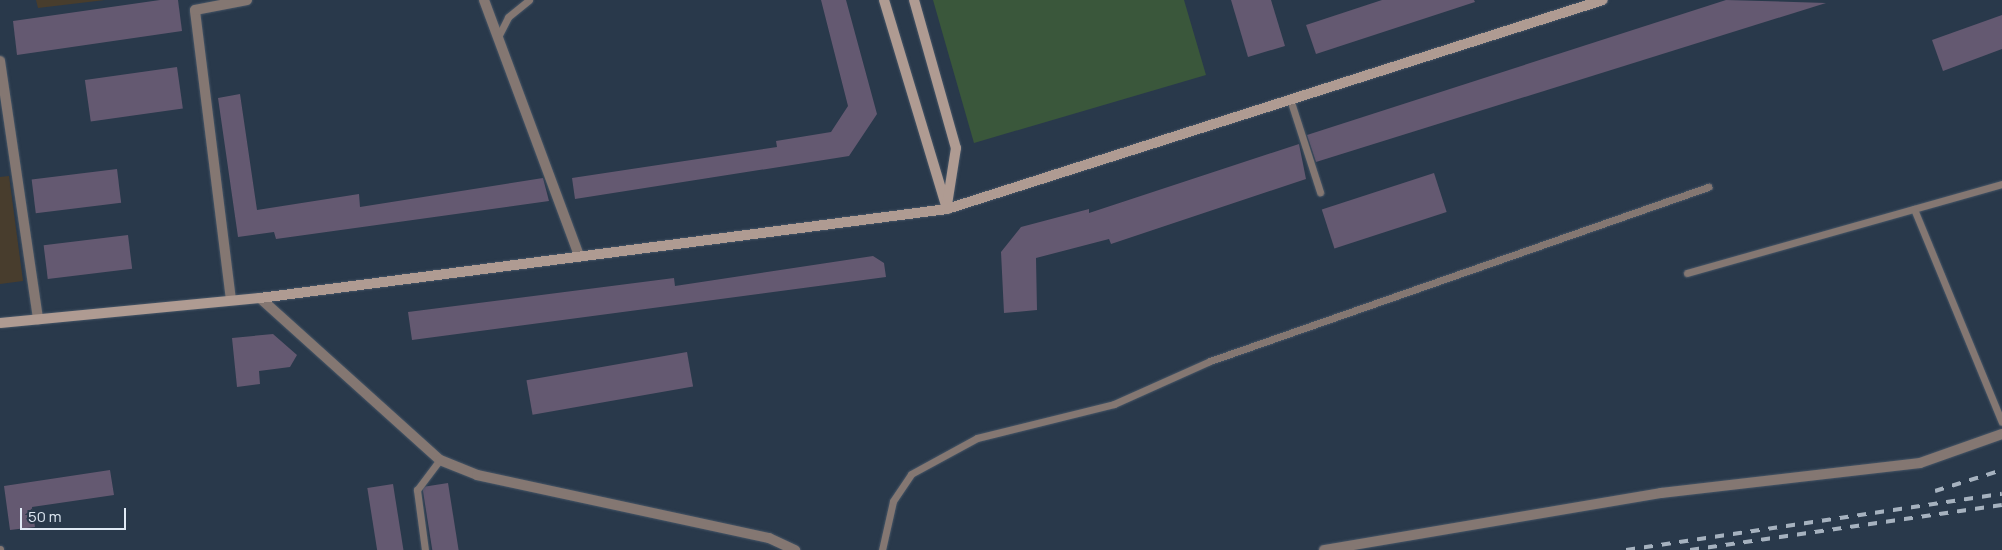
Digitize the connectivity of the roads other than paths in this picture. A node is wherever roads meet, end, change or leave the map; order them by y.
1 (247, 0) edge
2 (484, 0) edge
3 (529, 0) edge
4 (884, 0) edge
5 (914, 0) edge
6 (1603, 0) edge
7 (498, 37) junction
8 (0, 61) edge
9 (1290, 99) junction
10 (2002, 184) edge
11 (1708, 187) dead end
12 (1320, 192) dead end
13 (947, 208) junction
14 (1914, 208) junction
15 (579, 256) junction
16 (1687, 273) dead end
17 (260, 298) junction
18 (231, 300) junction
19 (38, 319) junction
20 (0, 323) edge
21 (2002, 422) edge
22 (2002, 434) edge
23 (440, 460) junction
24 (425, 550) edge
25 (795, 550) edge
26 (882, 550) edge
27 (1324, 550) edge

1 - 18 street
2 - 7 street
3 - 7 lane
4 - 13 main road
5 - 13 main road
6 - 9 main road
7 - 15 street
8 - 19 street
9 - 12 lane
9 - 13 main road
10 - 14 lane
11 - 26 lane
13 - 15 main road
14 - 16 lane
14 - 21 lane
15 - 17 main road
17 - 18 main road
17 - 23 street
18 - 19 main road
19 - 20 main road
22 - 27 street
23 - 24 lane
23 - 25 street

